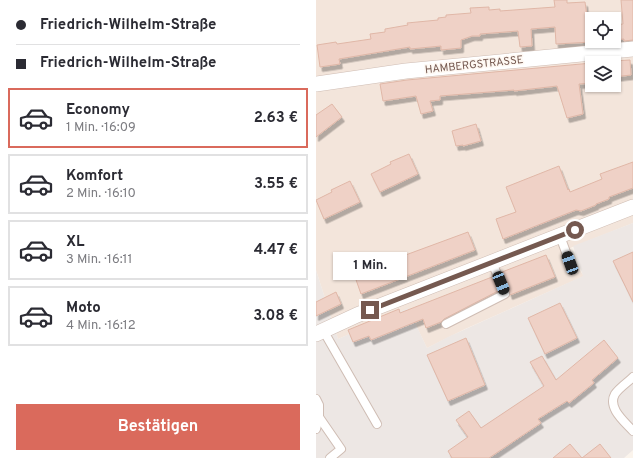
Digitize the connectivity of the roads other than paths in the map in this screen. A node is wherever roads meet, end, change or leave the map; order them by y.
1 (633, 49) edge
2 (316, 84) edge
3 (633, 207) edge
4 (560, 236) junction
5 (492, 262) junction
6 (570, 263) dead end
7 (446, 324) dead end
8 (319, 332) edge
9 (633, 377) edge
10 (316, 399) edge
11 (319, 416) junction
12 (378, 424) dead end
13 (316, 429) edge
14 (633, 431) edge
15 (330, 458) edge

1 - 2 street, HAMBERGSTRASSE
3 - 4 street
4 - 5 street
4 - 6 lane
5 - 7 lane
5 - 8 street
8 - 12 lane
9 - 14 lane
10 - 11 lane
11 - 13 lane
11 - 15 lane

